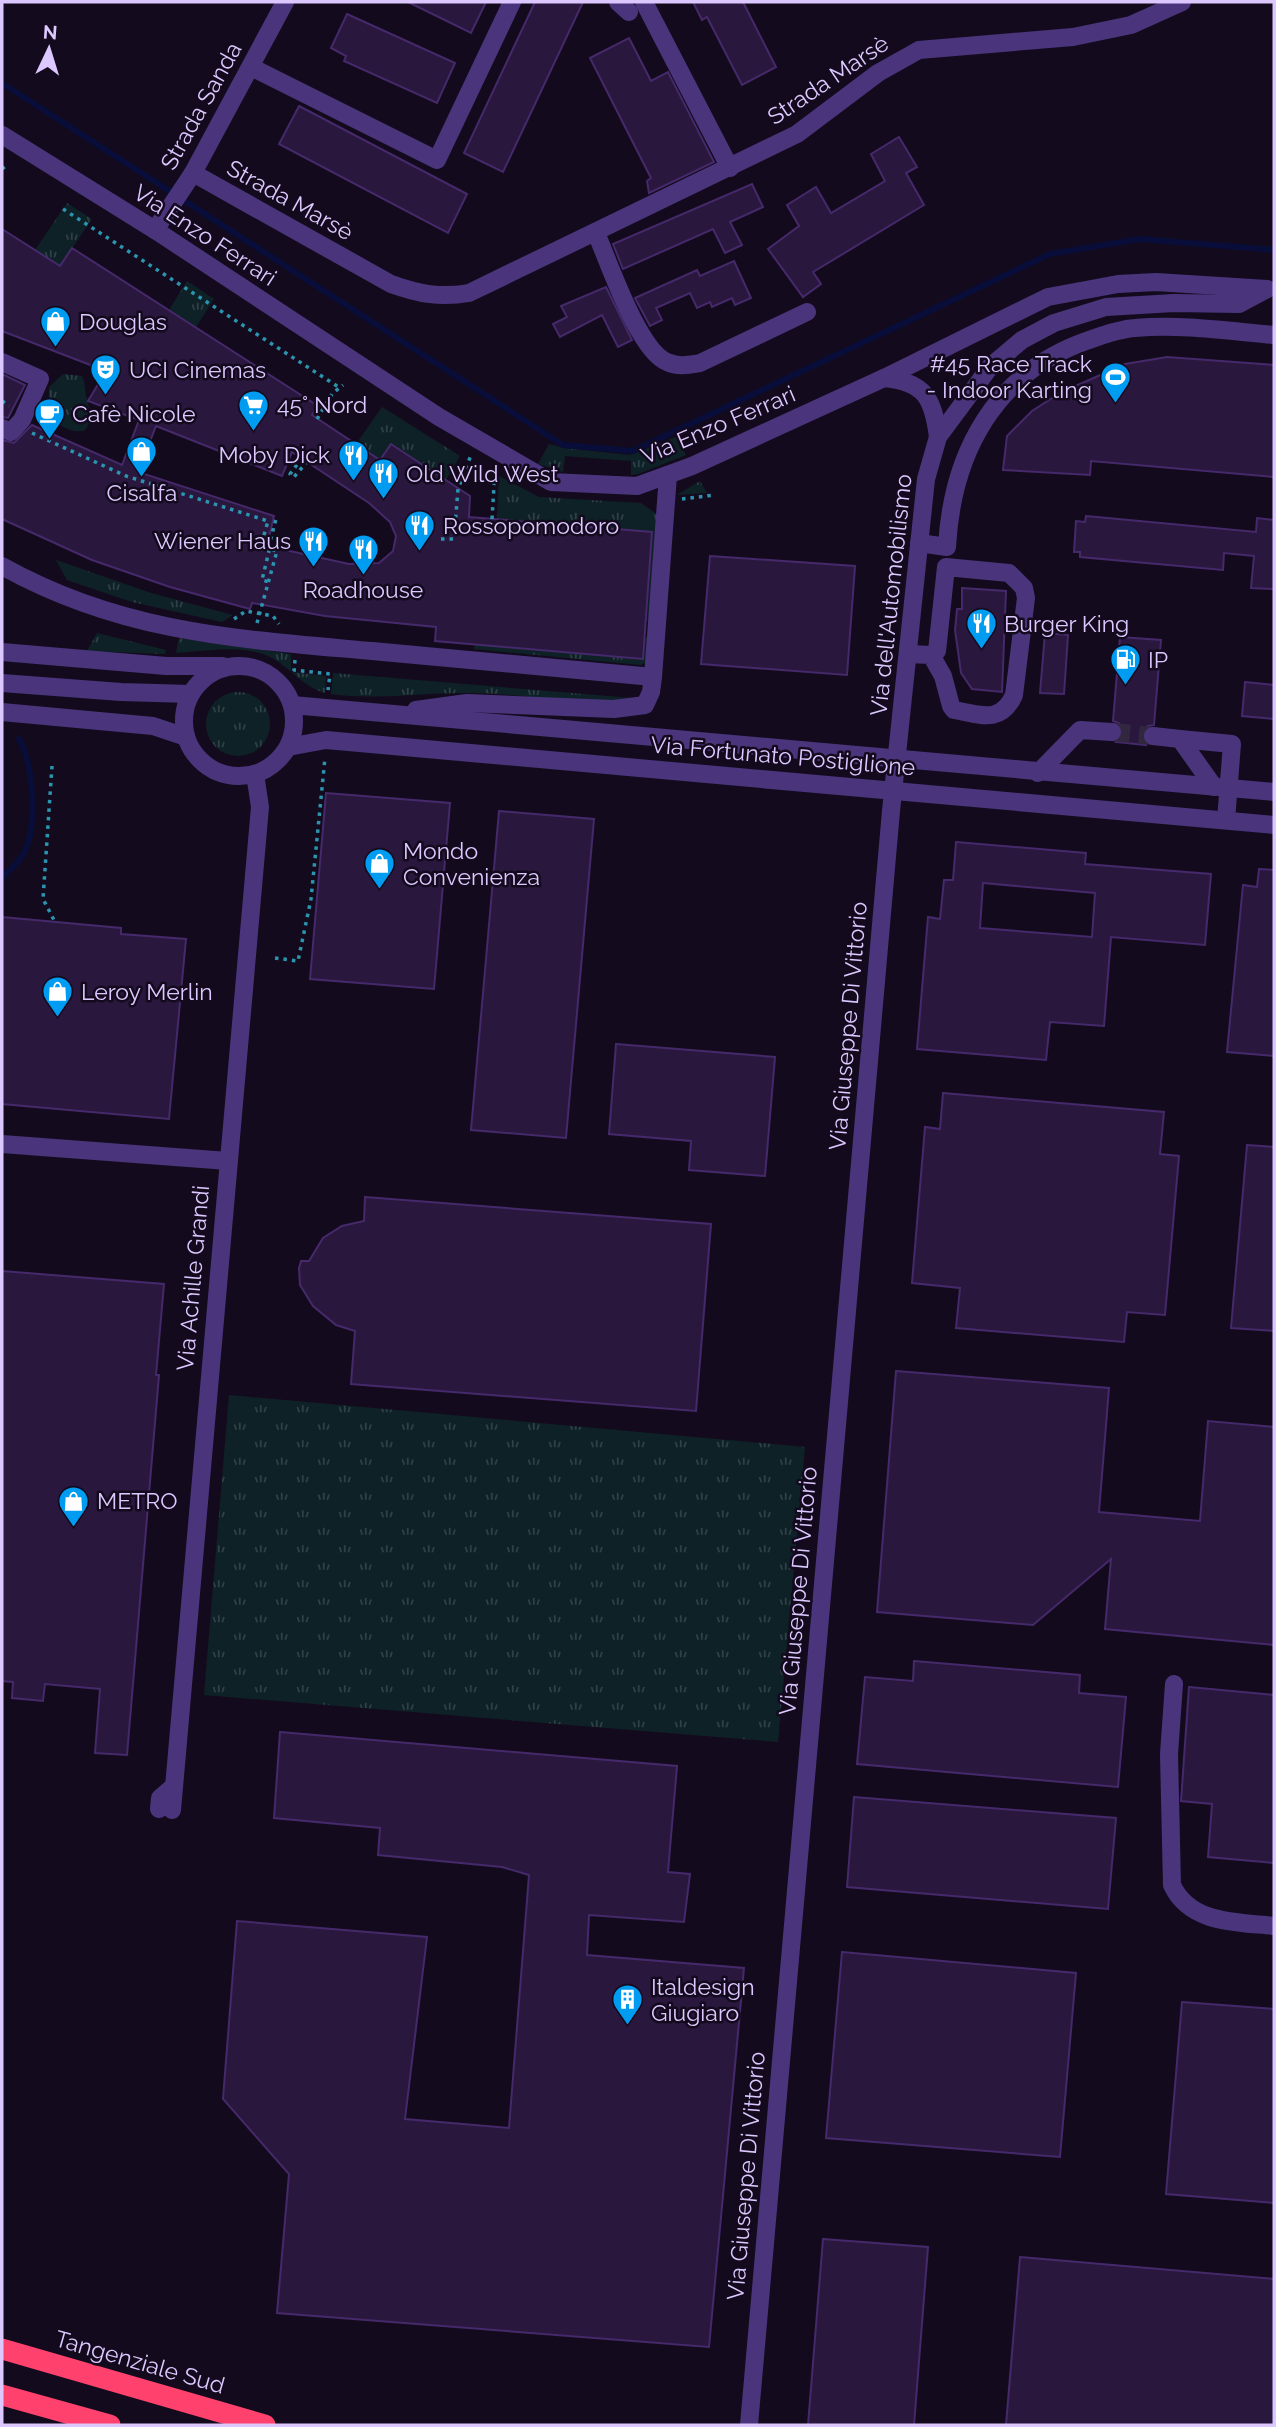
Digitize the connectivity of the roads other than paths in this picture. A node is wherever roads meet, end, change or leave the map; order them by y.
1 (285, 2) edge
2 (512, 2) edge
3 (1182, 2) edge
4 (630, 5) edge
5 (251, 66) junction
6 (2, 135) edge
7 (730, 168) junction
8 (190, 178) junction
9 (155, 230) junction
10 (596, 233) junction
11 (1270, 290) edge
12 (807, 312) dead end
13 (1274, 335) edge
14 (2, 362) edge
15 (884, 378) junction
16 (9, 427) edge
17 (938, 437) junction
18 (668, 475) junction
19 (919, 543) junction
20 (947, 547) junction
21 (951, 565) junction
22 (2, 566) edge
23 (2, 652) edge
24 (934, 653) junction
25 (909, 654) junction
26 (234, 666) junction
27 (653, 677) junction
28 (2, 683) edge
29 (190, 694) junction
30 (292, 705) junction
31 (2, 712) edge
32 (382, 714) junction
33 (1112, 732) tunnel mouth
34 (1153, 736) tunnel mouth
35 (186, 737) junction
36 (1180, 739) junction
37 (288, 747) junction
38 (897, 761) junction
39 (1038, 773) junction
40 (256, 774) junction
41 (1221, 788) junction
42 (893, 790) junction
43 (1274, 792) edge
44 (1226, 820) junction
45 (1274, 825) edge
46 (2, 1144) edge
47 (228, 1161) junction
48 (1174, 1684) dead end
49 (165, 1810) dead end
50 (1274, 1926) edge
51 (5, 2349) edge
52 (2, 2395) edge
53 (110, 2425) edge
54 (265, 2425) edge
55 (749, 2425) edge

1 - 5 street, Strada Sanda
2 - 5 street
3 - 7 street, Strada Marsè
4 - 7 street
5 - 8 street, Strada Sanda
6 - 9 street, Via Enzo Ferrari
7 - 10 street, Strada Marsè
8 - 9 street, Strada Sanda
8 - 10 street, Strada Marsè
9 - 18 street, Via Enzo Ferrari
10 - 12 street
11 - 15 street, Via Enzo Ferrari
11 - 17 street, Via dell'Automobilismo
13 - 20 street
14 - 16 street
15 - 17 street, Via dell'Automobilismo
15 - 18 street, Via Enzo Ferrari
17 - 19 street, Via dell'Automobilismo
18 - 27 street
19 - 20 street
19 - 25 street, Via dell'Automobilismo
20 - 21 street
21 - 24 street
21 - 24 street
22 - 27 street
23 - 26 street
24 - 25 street
25 - 38 street, Via dell'Automobilismo
26 - 29 street
26 - 30 street
27 - 32 street
28 - 29 street
29 - 35 street
30 - 32 street, Via Fortunato Postiglione
30 - 37 street
31 - 35 street
32 - 38 street, Via Fortunato Postiglione
33 - 39 street
34 - 36 street
35 - 40 street
36 - 41 street
36 - 41 street
37 - 40 street
37 - 42 street, Via Fortunato Postiglione
38 - 39 street, Via Fortunato Postiglione
38 - 42 street, Via Giuseppe Di Vittorio
39 - 41 street, Via Fortunato Postiglione
40 - 47 street, Via Achille Grandi
41 - 43 street, Via Fortunato Postiglione
41 - 44 street
42 - 44 street, Via Fortunato Postiglione
42 - 55 street, Via Giuseppe Di Vittorio
44 - 45 street, Via Fortunato Postiglione
46 - 47 street
47 - 49 street, Via Achille Grandi
48 - 50 street
51 - 54 highway, Tangenziale Sud
52 - 53 highway

